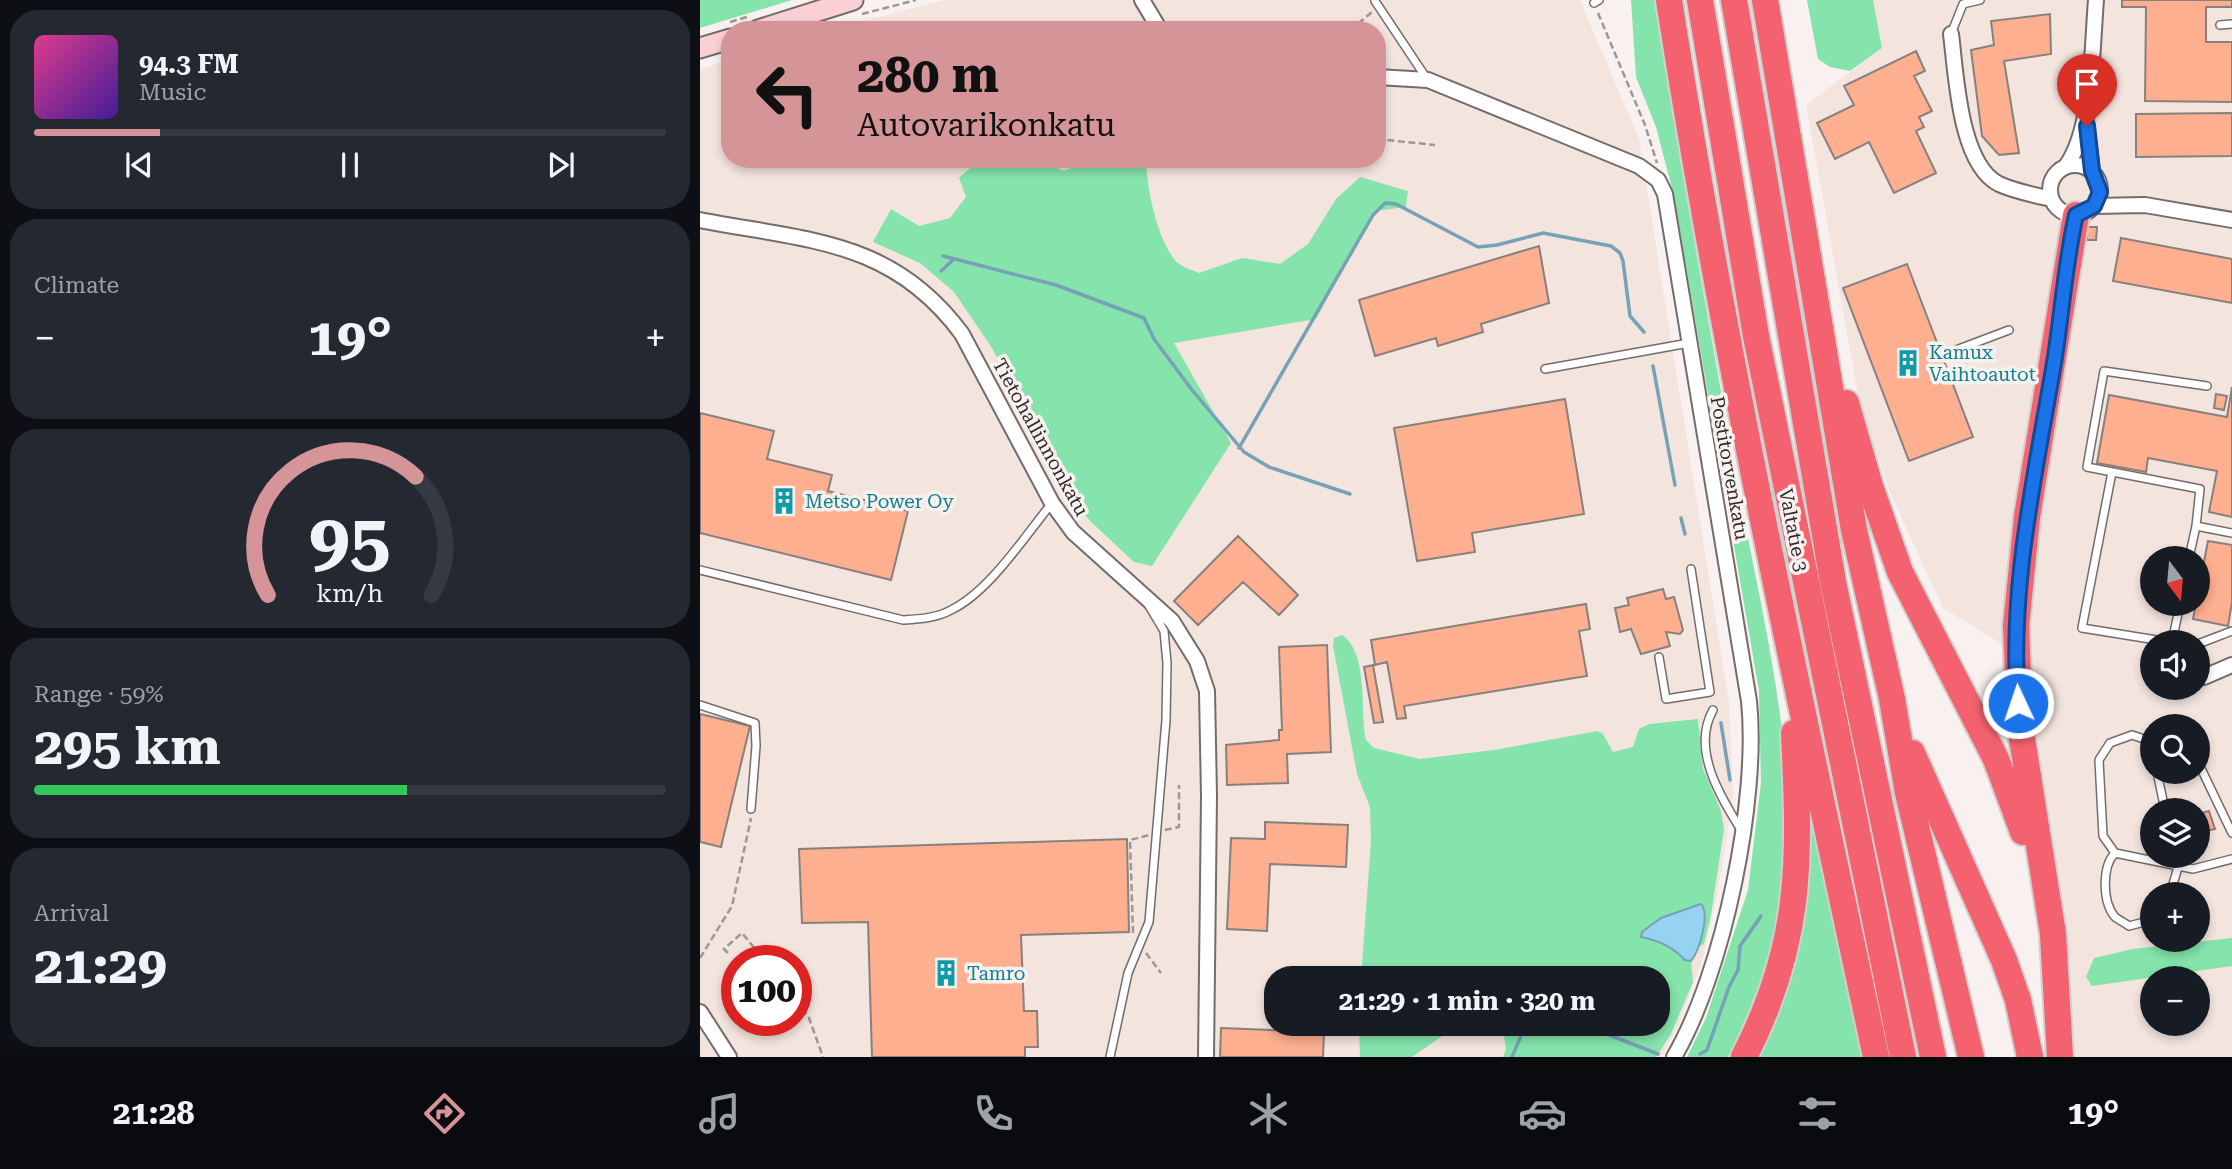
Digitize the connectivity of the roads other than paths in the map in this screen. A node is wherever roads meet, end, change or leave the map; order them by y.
1 (853, 0) edge
2 (1142, 0) edge
3 (1155, 0) edge
4 (1669, 0) edge
5 (1700, 0) edge
6 (1734, 0) edge
7 (1765, 0) edge
8 (1980, 0) edge
9 (2096, 0) edge
10 (1377, 4) edge
11 (786, 21) edge
12 (1155, 21) edge
13 (1158, 21) edge
14 (2232, 24) edge
15 (2220, 25) dead end
16 (1951, 34) joint
17 (721, 41) edge
18 (700, 48) edge
19 (1386, 78) edge
20 (1428, 80) junction
21 (2085, 110) junction
22 (2066, 166) junction
23 (2092, 171) junction
24 (2052, 179) junction
25 (2006, 186) junction
26 (2100, 187) junction
27 (2051, 199) junction
28 (2145, 205) junction
29 (2085, 211) junction
30 (2232, 219) edge
31 (700, 220) edge
32 (1819, 322) junction
33 (2009, 330) dead end
34 (1689, 343) junction
35 (1956, 350) dead end
36 (1545, 369) dead end
37 (2207, 386) dead end
38 (2112, 472) junction
39 (1052, 503) junction
40 (2196, 526) junction
41 (2232, 533) edge
42 (2192, 546) edge
43 (1772, 565) junction
44 (1691, 569) dead end
45 (700, 570) edge
46 (1141, 594) junction
47 (2232, 631) edge
48 (2140, 637) edge
49 (2210, 639) edge
50 (1659, 657) dead end
51 (2232, 665) edge
52 (2210, 669) edge
53 (1892, 699) junction
54 (700, 705) edge
55 (1713, 710) dead end
56 (2140, 738) edge
57 (2209, 784) edge
58 (751, 809) dead end
59 (2232, 833) edge
60 (1743, 834) junction
61 (2115, 853) junction
62 (2140, 856) edge
63 (2232, 859) edge
64 (2210, 865) edge
65 (2140, 923) edge
66 (2054, 976) junction
67 (700, 1012) edge
68 (729, 1057) edge
69 (1110, 1057) edge
70 (1206, 1057) edge
71 (1674, 1057) edge
72 (1744, 1057) edge
73 (1876, 1057) edge
74 (1903, 1057) edge
75 (1933, 1057) edge
76 (1971, 1057) edge
77 (2030, 1057) edge
78 (2060, 1057) edge

1 - 11 main road
2 - 12 street
3 - 13 street
4 - 43 highway
5 - 74 highway, Valtatie 3
6 - 75 highway, Valtatie 3
7 - 32 highway
8 - 16 lane
9 - 21 street
10 - 20 lane
14 - 15 lane
16 - 25 street
17 - 18 main road
19 - 20 street
20 - 34 street, Postitorvenkatu
21 - 22 street
21 - 23 street
22 - 23 street
22 - 24 street
23 - 26 street
24 - 25 street
24 - 27 street
25 - 27 street
26 - 28 street
26 - 29 street
27 - 29 street
28 - 29 street
28 - 30 street
29 - 66 highway
31 - 39 street, Tietohallinnonkatu
32 - 53 highway
32 - 66 highway
33 - 35 lane
34 - 36 lane
34 - 60 street, Postitorvenkatu
37 - 38 lane
38 - 40 lane
38 - 48 lane
39 - 45 lane
39 - 46 street, Tietohallinnonkatu
40 - 41 lane
40 - 42 lane
43 - 72 highway
43 - 73 highway
44 - 50 lane
46 - 69 lane
46 - 70 street, Tietohallinnonkatu
47 - 49 lane
51 - 52 street
53 - 76 highway
53 - 77 highway
54 - 58 lane
55 - 60 lane
56 - 61 lane
57 - 59 lane
60 - 71 street, Postitorvenkatu
61 - 62 lane
61 - 65 lane
63 - 64 lane
66 - 78 highway
67 - 68 street

